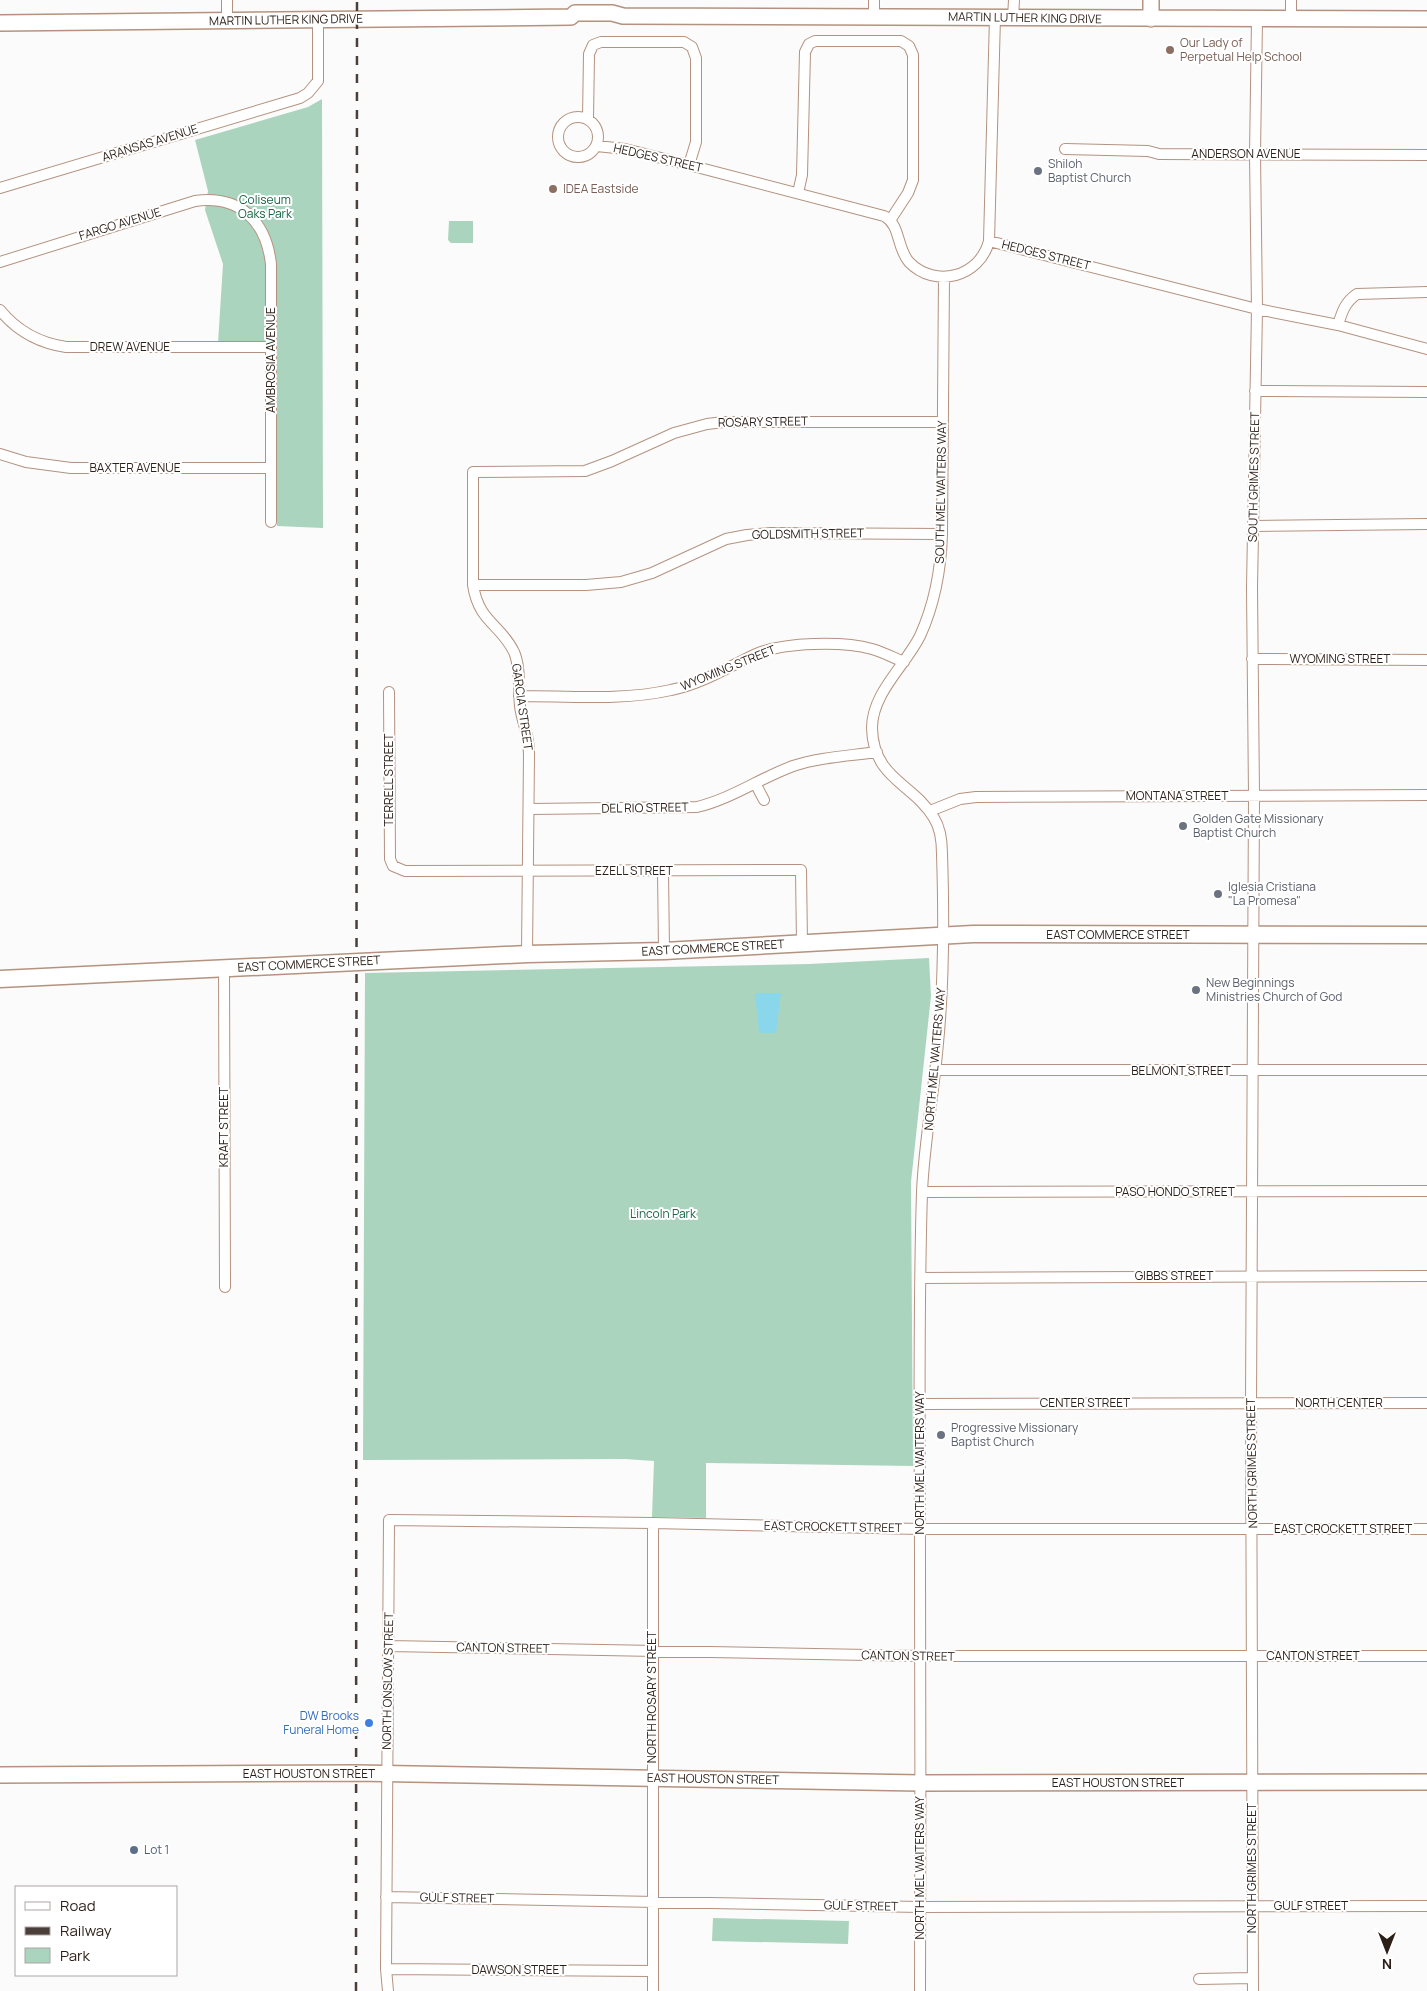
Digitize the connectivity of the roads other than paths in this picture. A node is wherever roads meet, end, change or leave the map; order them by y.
1 (227, 0) edge
2 (874, 0) edge
3 (1014, 0) edge
4 (1152, 0) edge
5 (1291, 0) edge
6 (874, 16) junction
7 (995, 17) junction
8 (1013, 18) junction
9 (318, 19) junction
10 (1151, 19) junction
11 (1257, 19) junction
12 (1291, 19) junction
13 (1427, 19) edge
14 (227, 21) junction
15 (0, 23) edge
16 (588, 119) junction
17 (597, 146) junction
18 (1065, 149) dead end
19 (1255, 154) junction
20 (1427, 155) edge
21 (689, 164) junction
22 (0, 188) edge
23 (798, 193) junction
24 (240, 208) joint
25 (891, 219) junction
26 (988, 241) junction
27 (0, 262) edge
28 (944, 277) junction
29 (1427, 292) edge
30 (1257, 309) junction
31 (0, 310) edge
32 (1338, 325) junction
33 (271, 347) junction
34 (1427, 350) edge
35 (1255, 390) junction
36 (1427, 392) edge
37 (943, 422) junction
38 (0, 454) edge
39 (271, 468) junction
40 (473, 472) joint
41 (271, 522) dead end
42 (1427, 524) edge
43 (1254, 526) junction
44 (942, 534) junction
45 (473, 585) junction
46 (1252, 659) junction
47 (1427, 660) edge
48 (904, 662) junction
49 (389, 692) dead end
50 (519, 696) junction
51 (877, 752) junction
52 (755, 783) junction
53 (1427, 795) edge
54 (1254, 796) junction
55 (764, 800) dead end
56 (530, 809) junction
57 (930, 811) junction
58 (393, 866) joint
59 (527, 871) junction
60 (663, 871) junction
61 (1254, 935) junction
62 (1427, 935) edge
63 (942, 936) junction
64 (802, 944) junction
65 (664, 952) junction
66 (527, 954) junction
67 (224, 968) junction
68 (0, 979) edge
69 (935, 1070) junction
70 (1427, 1070) edge
71 (1252, 1071) junction
72 (1427, 1191) edge
73 (922, 1192) junction
74 (1251, 1192) junction
75 (1251, 1276) junction
76 (1427, 1276) edge
77 (921, 1278) junction
78 (224, 1286) dead end
79 (1251, 1403) junction
80 (1427, 1403) edge
81 (920, 1404) junction
82 (389, 1520) joint
83 (653, 1523) junction
84 (1427, 1529) edge
85 (920, 1530) junction
86 (1252, 1530) junction
87 (389, 1646) junction
88 (652, 1650) junction
89 (921, 1656) junction
90 (1253, 1656) junction
91 (1427, 1656) edge
92 (387, 1773) junction
93 (0, 1775) edge
94 (652, 1778) junction
95 (1427, 1782) edge
96 (920, 1783) junction
97 (1252, 1783) junction
98 (386, 1897) junction
99 (652, 1902) junction
100 (1427, 1906) edge
101 (920, 1907) junction
102 (1252, 1907) junction
103 (386, 1969) junction
104 (652, 1971) junction
105 (1253, 1978) junction
106 (1199, 1979) dead end
107 (388, 1991) edge
108 (653, 1991) edge
109 (920, 1991) edge
110 (1253, 1991) edge

1 - 14 street
2 - 6 street
3 - 8 street
4 - 10 main road
5 - 12 street
6 - 7 main road, MARTIN LUTHER KING DRIVE
6 - 9 main road, MARTIN LUTHER KING DRIVE
7 - 8 main road, MARTIN LUTHER KING DRIVE
7 - 26 street
8 - 10 main road, MARTIN LUTHER KING DRIVE
9 - 14 main road, MARTIN LUTHER KING DRIVE
9 - 22 street, ARANSAS AVENUE
10 - 11 main road, MARTIN LUTHER KING DRIVE
11 - 12 main road, MARTIN LUTHER KING DRIVE
11 - 19 street, SOUTH GRIMES STREET
12 - 13 main road, MARTIN LUTHER KING DRIVE
14 - 15 main road, MARTIN LUTHER KING DRIVE
16 - 17 street, HEDGES STREET
16 - 17 street, HEDGES STREET
16 - 21 street
17 - 21 street, HEDGES STREET
18 - 19 street, ANDERSON AVENUE
19 - 20 street, ANDERSON AVENUE
19 - 30 street, SOUTH GRIMES STREET
21 - 23 street, HEDGES STREET
23 - 25 street, HEDGES STREET
23 - 25 street
24 - 27 street, FARGO AVENUE
24 - 33 street, AMBROSIA AVENUE
25 - 28 street
26 - 28 street, HEDGES STREET
26 - 30 street, HEDGES STREET
28 - 37 street, SOUTH MEL WAITERS WAY
29 - 32 street
30 - 32 street, HEDGES STREET
30 - 35 street, SOUTH GRIMES STREET
31 - 33 street, DREW AVENUE
32 - 34 street, HEDGES STREET
33 - 39 street, AMBROSIA AVENUE
35 - 36 street
35 - 43 street, SOUTH GRIMES STREET
37 - 40 street, ROSARY STREET
37 - 44 street, SOUTH MEL WAITERS WAY
38 - 39 street, BAXTER AVENUE
39 - 41 street, AMBROSIA AVENUE
40 - 45 street, GARCIA STREET
42 - 43 street
43 - 46 street, SOUTH GRIMES STREET
44 - 45 street, GOLDSMITH STREET
44 - 48 street, SOUTH MEL WAITERS WAY
45 - 50 street, GARCIA STREET
46 - 47 street, WYOMING STREET
46 - 54 street, SOUTH GRIMES STREET
48 - 50 street, WYOMING STREET
48 - 51 street, SOUTH MEL WAITERS WAY
49 - 58 street, TERRELL STREET
50 - 56 street, GARCIA STREET
51 - 52 street, DEL RIO STREET
51 - 57 street, SOUTH MEL WAITERS WAY
52 - 55 street
52 - 56 street, DEL RIO STREET
53 - 54 street, MONTANA STREET
54 - 57 street, MONTANA STREET
54 - 61 street, SOUTH GRIMES STREET
56 - 59 street, GARCIA STREET
57 - 63 street, SOUTH MEL WAITERS WAY
58 - 59 street, EZELL STREET
59 - 60 street, EZELL STREET
59 - 66 street, GARCIA STREET
60 - 64 street, EZELL STREET
60 - 65 street
61 - 62 main road, EAST COMMERCE STREET
61 - 63 main road, EAST COMMERCE STREET
61 - 71 street, NORTH GRIMES STREET
63 - 64 main road, EAST COMMERCE STREET
63 - 69 street, NORTH MEL WAITERS WAY
64 - 65 main road, EAST COMMERCE STREET
65 - 66 main road, EAST COMMERCE STREET
66 - 67 main road, EAST COMMERCE STREET
67 - 68 main road, EAST COMMERCE STREET
67 - 78 street, KRAFT STREET
69 - 71 street, BELMONT STREET
69 - 73 street, NORTH MEL WAITERS WAY
70 - 71 street, BELMONT STREET
71 - 74 street, NORTH GRIMES STREET
72 - 74 street, PASO HONDO STREET
73 - 74 street, PASO HONDO STREET
73 - 77 street, NORTH MEL WAITERS WAY
74 - 75 street, NORTH GRIMES STREET
75 - 76 street, GIBBS STREET
75 - 77 street, GIBBS STREET
75 - 79 street, NORTH GRIMES STREET
77 - 81 street, NORTH MEL WAITERS WAY
79 - 80 street, NORTH CENTER
79 - 81 street, CENTER STREET
79 - 86 street, NORTH GRIMES STREET
81 - 85 street, NORTH MEL WAITERS WAY
82 - 83 street, EAST CROCKETT STREET
82 - 87 street, NORTH ONSLOW STREET
83 - 85 street, EAST CROCKETT STREET
83 - 88 street, NORTH ROSARY STREET
84 - 86 street, EAST CROCKETT STREET
85 - 86 street, EAST CROCKETT STREET
85 - 89 street, NORTH MEL WAITERS WAY
86 - 90 street, NORTH GRIMES STREET
87 - 88 street, CANTON STREET
87 - 92 street, NORTH ONSLOW STREET
88 - 89 street, CANTON STREET
88 - 94 street, NORTH ROSARY STREET
89 - 90 street, CANTON STREET
89 - 96 street, NORTH MEL WAITERS WAY
90 - 91 street, CANTON STREET
90 - 97 street, NORTH GRIMES STREET
92 - 93 main road, EAST HOUSTON STREET
92 - 94 main road, EAST HOUSTON STREET
92 - 98 street, NORTH ONSLOW STREET
94 - 96 main road, EAST HOUSTON STREET
94 - 99 street, NORTH ROSARY STREET
95 - 97 main road, EAST HOUSTON STREET
96 - 97 main road, EAST HOUSTON STREET
96 - 101 street, NORTH MEL WAITERS WAY
97 - 102 street, NORTH GRIMES STREET
98 - 99 street, GULF STREET
98 - 103 street, NORTH ONSLOW STREET
99 - 101 street, GULF STREET
99 - 104 street, NORTH ROSARY STREET
100 - 102 street, GULF STREET
101 - 102 street, GULF STREET
101 - 109 street, NORTH MEL WAITERS WAY
102 - 105 street, NORTH GRIMES STREET
103 - 104 street, DAWSON STREET
103 - 107 street, NORTH ONSLOW STREET
104 - 108 street, NORTH ROSARY STREET
105 - 106 street
105 - 110 street, NORTH GRIMES STREET

